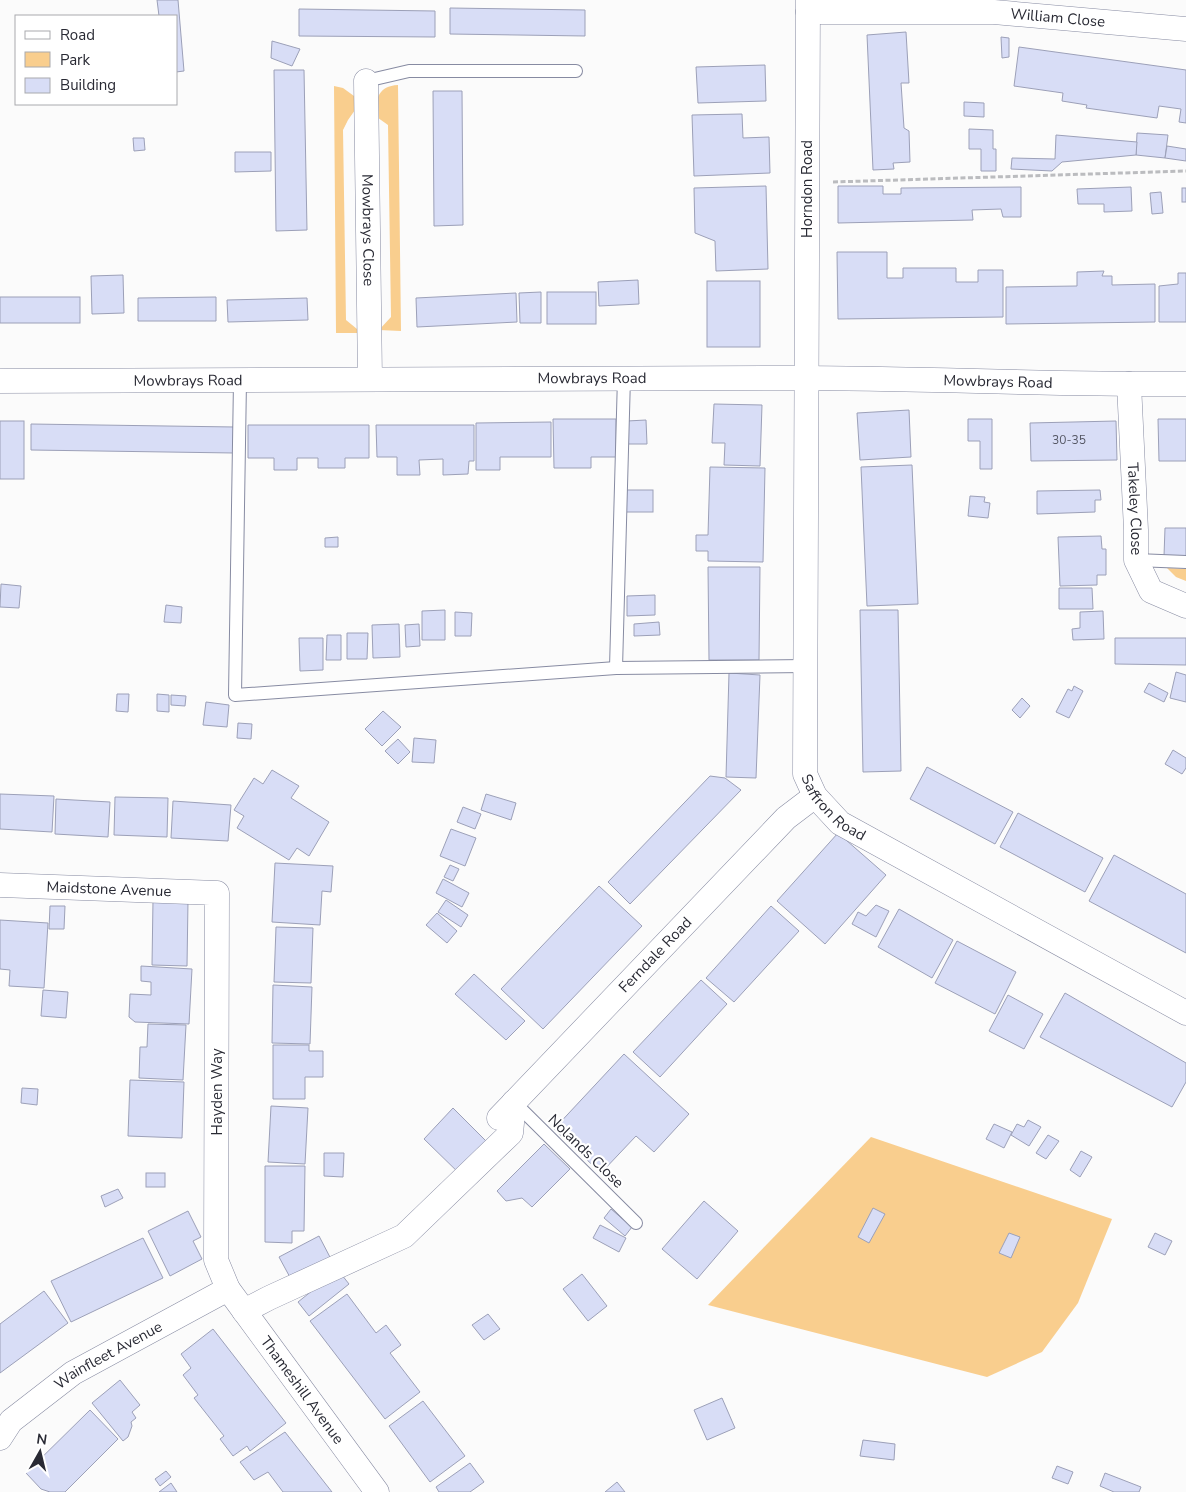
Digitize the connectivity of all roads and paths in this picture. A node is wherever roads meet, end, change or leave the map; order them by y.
1 (808, 6) edge
2 (1186, 29) edge
3 (576, 71) dead end
4 (366, 81) joint
5 (1186, 170) edge
6 (807, 183) junction
7 (624, 377) junction
8 (806, 378) junction
9 (370, 379) junction
10 (0, 381) edge
11 (240, 381) junction
12 (1129, 384) junction
13 (1186, 384) edge
14 (1136, 560) junction
15 (1186, 562) edge
16 (1186, 606) edge
17 (806, 666) junction
18 (616, 668) junction
19 (815, 796) junction
20 (0, 885) edge
21 (217, 893) joint
22 (1186, 1013) edge
23 (506, 1110) junction
24 (636, 1223) dead end
25 (228, 1289) junction
26 (244, 1311) junction
27 (0, 1438) edge
28 (377, 1492) edge

1 - 2 street, William Close
1 - 6 street, Horndon Road
3 - 4 lane
4 - 9 street, Mowbrays Close
5 - 6 path
6 - 8 street, Horndon Road
7 - 8 street, Mowbrays Road
7 - 9 street, Mowbrays Road
7 - 18 lane
8 - 12 street, Mowbrays Road
8 - 17 street, Saffron Road
9 - 11 street, Mowbrays Road
10 - 11 street, Mowbrays Road
11 - 18 lane
12 - 13 street, Mowbrays Road
12 - 14 street, Takeley Close
14 - 15 lane
14 - 16 street, Takeley Close
17 - 18 lane
17 - 19 street, Saffron Road
19 - 22 street, Saffron Road
19 - 23 street, Ferndale Road
20 - 21 street, Maidstone Avenue
21 - 25 street, Hayden Way
23 - 24 lane, Nolands Close
23 - 26 street
25 - 26 street, Thameshill Avenue
25 - 27 street, Wainfleet Avenue
26 - 28 street, Thameshill Avenue

